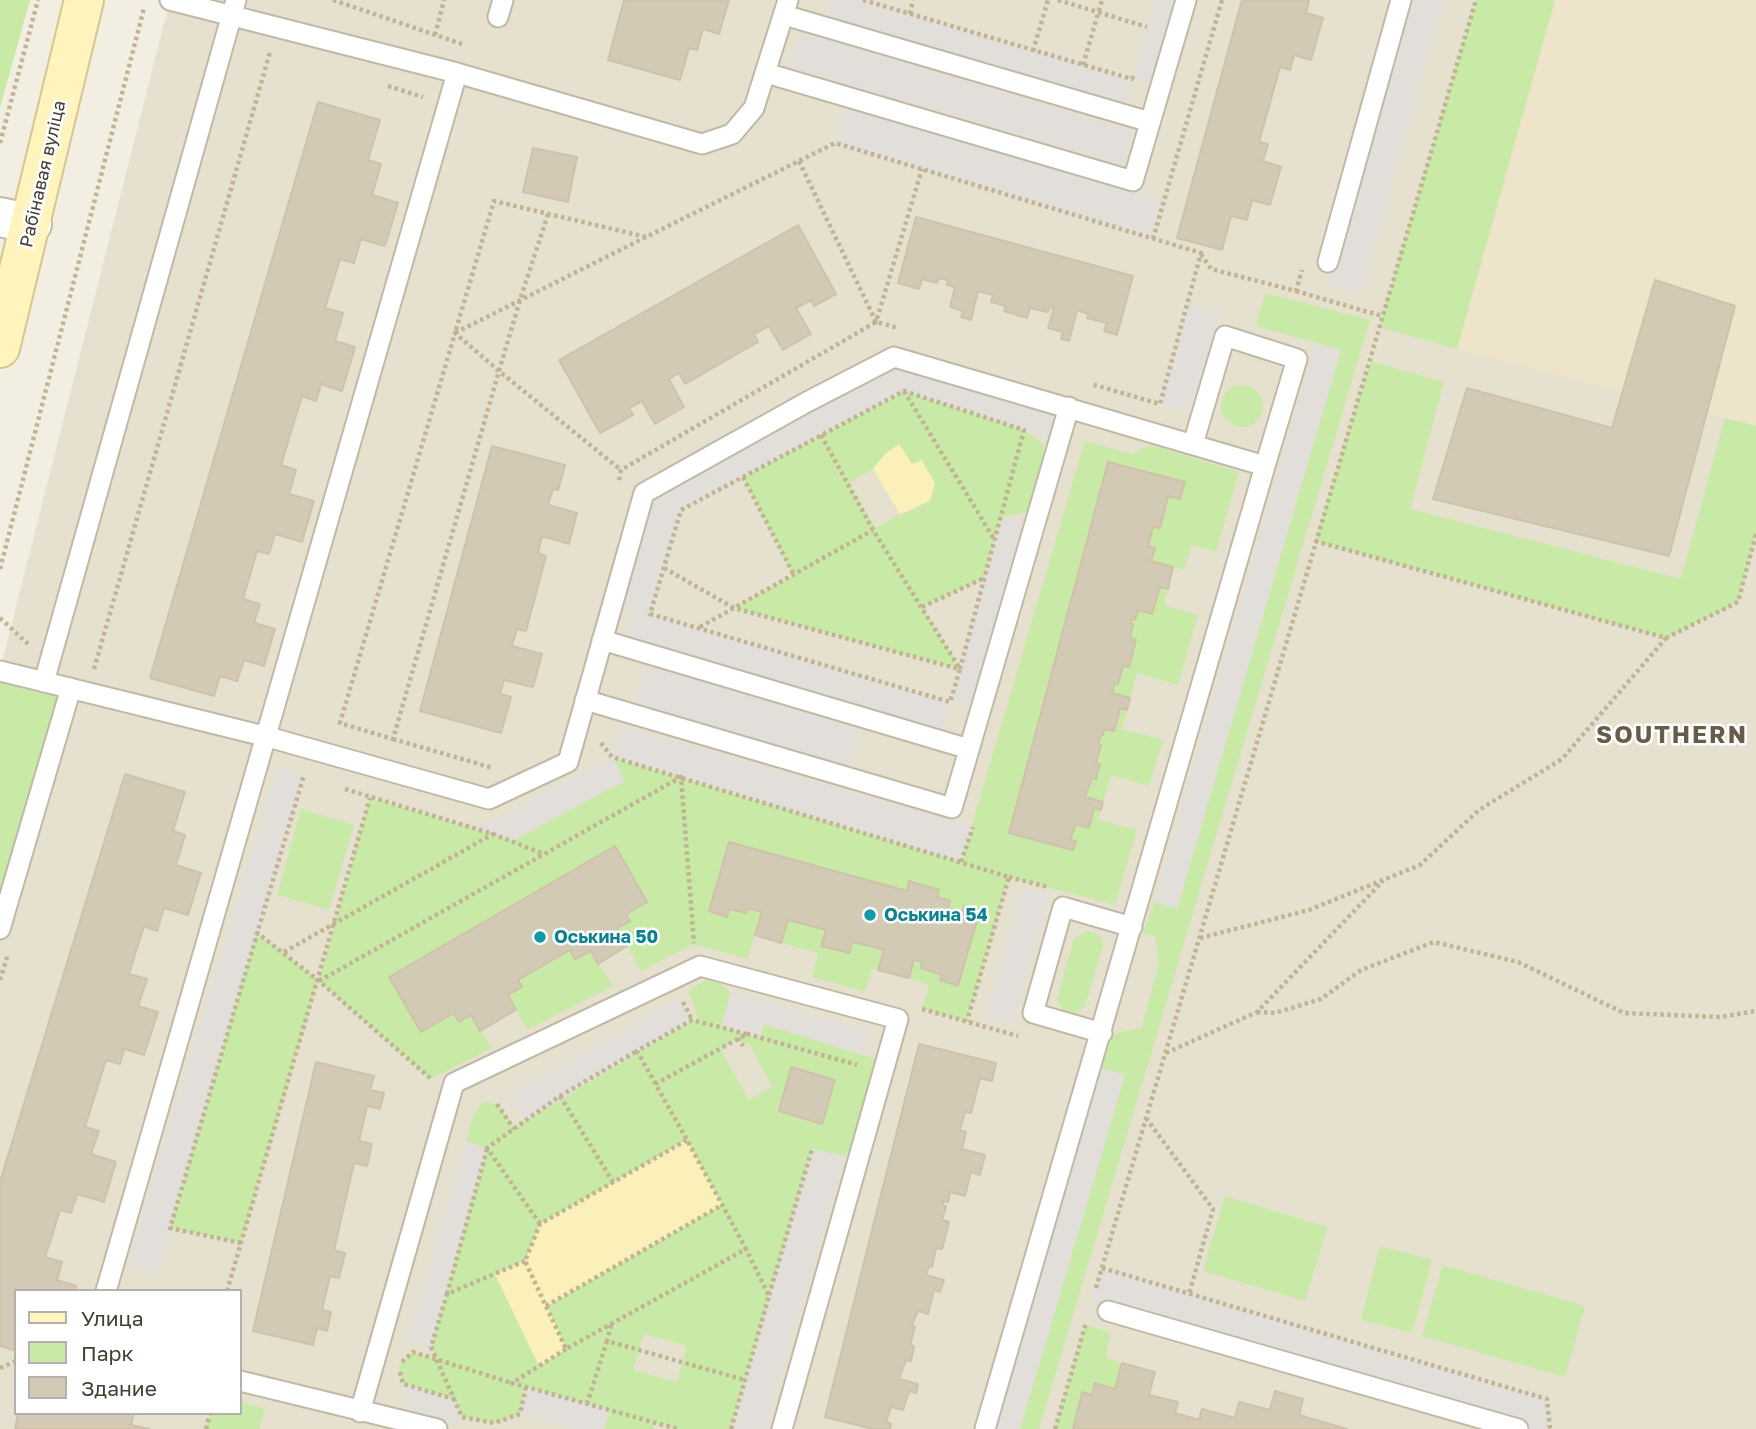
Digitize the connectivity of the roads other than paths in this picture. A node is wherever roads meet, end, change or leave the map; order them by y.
1 (84, 0) edge
2 (170, 0) edge
3 (1186, 0) edge
4 (1401, 0) edge
5 (234, 8) edge
6 (786, 8) edge
7 (766, 73) junction
8 (457, 74) junction
9 (1150, 122) junction
10 (16, 220) edge
11 (1328, 262) dead end
12 (0, 348) edge
13 (1069, 408) junction
14 (1193, 444) junction
15 (1265, 466) junction
16 (602, 640) junction
17 (0, 671) edge
18 (44, 682) junction
19 (71, 688) junction
20 (583, 708) junction
21 (268, 737) junction
22 (970, 749) junction
23 (1132, 927) junction
24 (0, 929) edge
25 (1102, 1033) junction
26 (107, 1289) edge
27 (1098, 1312) road end
28 (242, 1382) edge
29 (360, 1412) junction
30 (437, 1429) edge
31 (782, 1429) edge
32 (985, 1429) edge
33 (1518, 1429) edge

1 - 10 street, Рабінавая вуліца
2 - 5 lane
3 - 9 lane
4 - 11 lane
5 - 8 lane
5 - 18 lane
6 - 7 lane
6 - 9 lane
7 - 8 lane
7 - 9 lane
8 - 21 lane
10 - 12 street, Рабінавая вуліца
13 - 14 lane
13 - 16 lane
13 - 22 lane
14 - 15 lane
14 - 15 lane
15 - 23 lane
16 - 20 lane
16 - 22 lane
17 - 18 lane
18 - 19 lane
19 - 21 lane
19 - 24 lane
20 - 21 lane
20 - 22 lane
21 - 26 lane
23 - 25 lane
23 - 25 lane
25 - 32 lane
27 - 33 lane
28 - 29 lane
29 - 30 lane
29 - 31 lane

